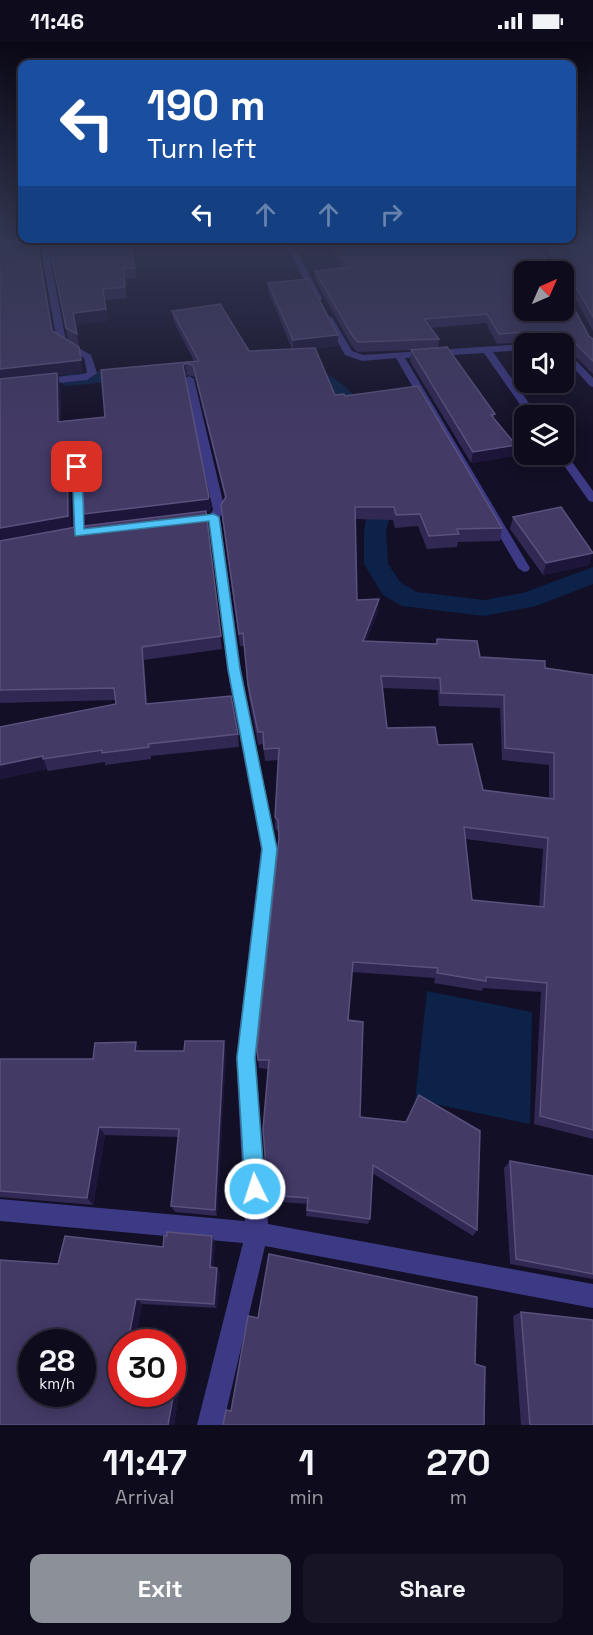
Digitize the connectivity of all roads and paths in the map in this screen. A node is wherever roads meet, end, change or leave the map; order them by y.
1 (55, 308) edge
2 (326, 313) edge
3 (514, 348) edge
4 (486, 350) junction
5 (574, 351) edge
6 (582, 351) edge
7 (400, 357) junction
8 (574, 362) edge
9 (189, 379) edge
10 (593, 384) edge
11 (0, 386) edge
12 (525, 405) edge
13 (569, 465) edge
14 (77, 467) edge
15 (593, 499) edge
16 (214, 517) junction
17 (169, 522) edge
18 (79, 534) edge
19 (524, 568) dead end
20 (0, 1210) edge
21 (257, 1233) junction
22 (593, 1296) edge
23 (210, 1425) edge

1 - 11 street
2 - 7 street
3 - 4 street
4 - 7 street
4 - 12 street
5 - 6 street
7 - 19 street
8 - 10 street
9 - 16 street
13 - 15 street
14 - 18 street
16 - 17 street
16 - 21 street
20 - 21 street
21 - 22 street
21 - 23 street

